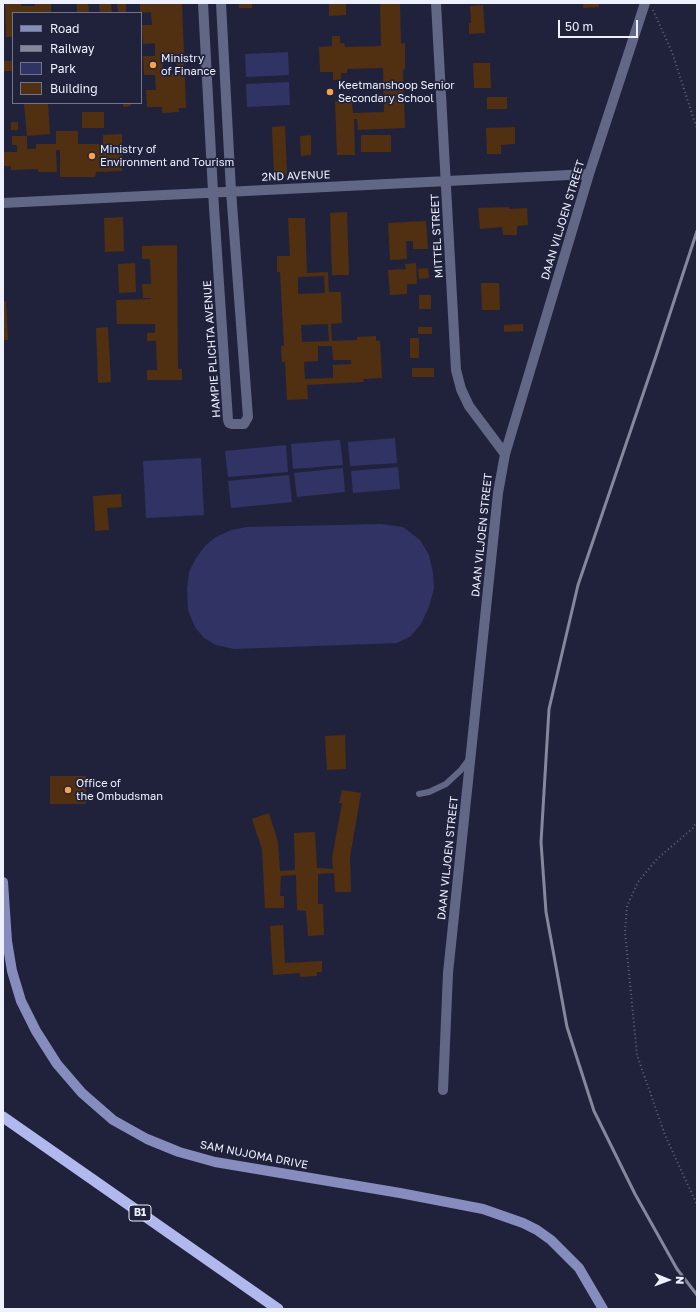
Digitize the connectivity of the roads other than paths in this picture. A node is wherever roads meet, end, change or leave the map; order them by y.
1 (203, 3) edge
2 (221, 3) edge
3 (436, 3) edge
4 (649, 6) edge
5 (589, 174) junction
6 (446, 180) junction
7 (231, 191) junction
8 (213, 192) junction
9 (3, 203) edge
10 (504, 454) junction
11 (472, 754) junction
12 (419, 794) dead end
13 (3, 882) edge
14 (443, 1090) dead end
15 (3, 1116) edge
16 (278, 1309) edge
17 (603, 1309) edge

1 - 8 street, HAMPIE PLICHTA AVENUE
2 - 7 street, HAMPIE PLICHTA AVENUE
3 - 6 street, MITTEL STREET
4 - 5 street, DAAN VILJOEN STREET
5 - 6 street, 2ND AVENUE
5 - 10 street, DAAN VILJOEN STREET
6 - 7 street, 2ND AVENUE
6 - 10 street, MITTEL STREET
7 - 8 street, 2ND AVENUE
7 - 8 street, HAMPIE PLICHTA AVENUE
8 - 9 street, 2ND AVENUE
10 - 11 street, DAAN VILJOEN STREET
11 - 12 lane
11 - 14 street, DAAN VILJOEN STREET
13 - 17 main road, SAM NUJOMA DRIVE
15 - 16 highway, B1

